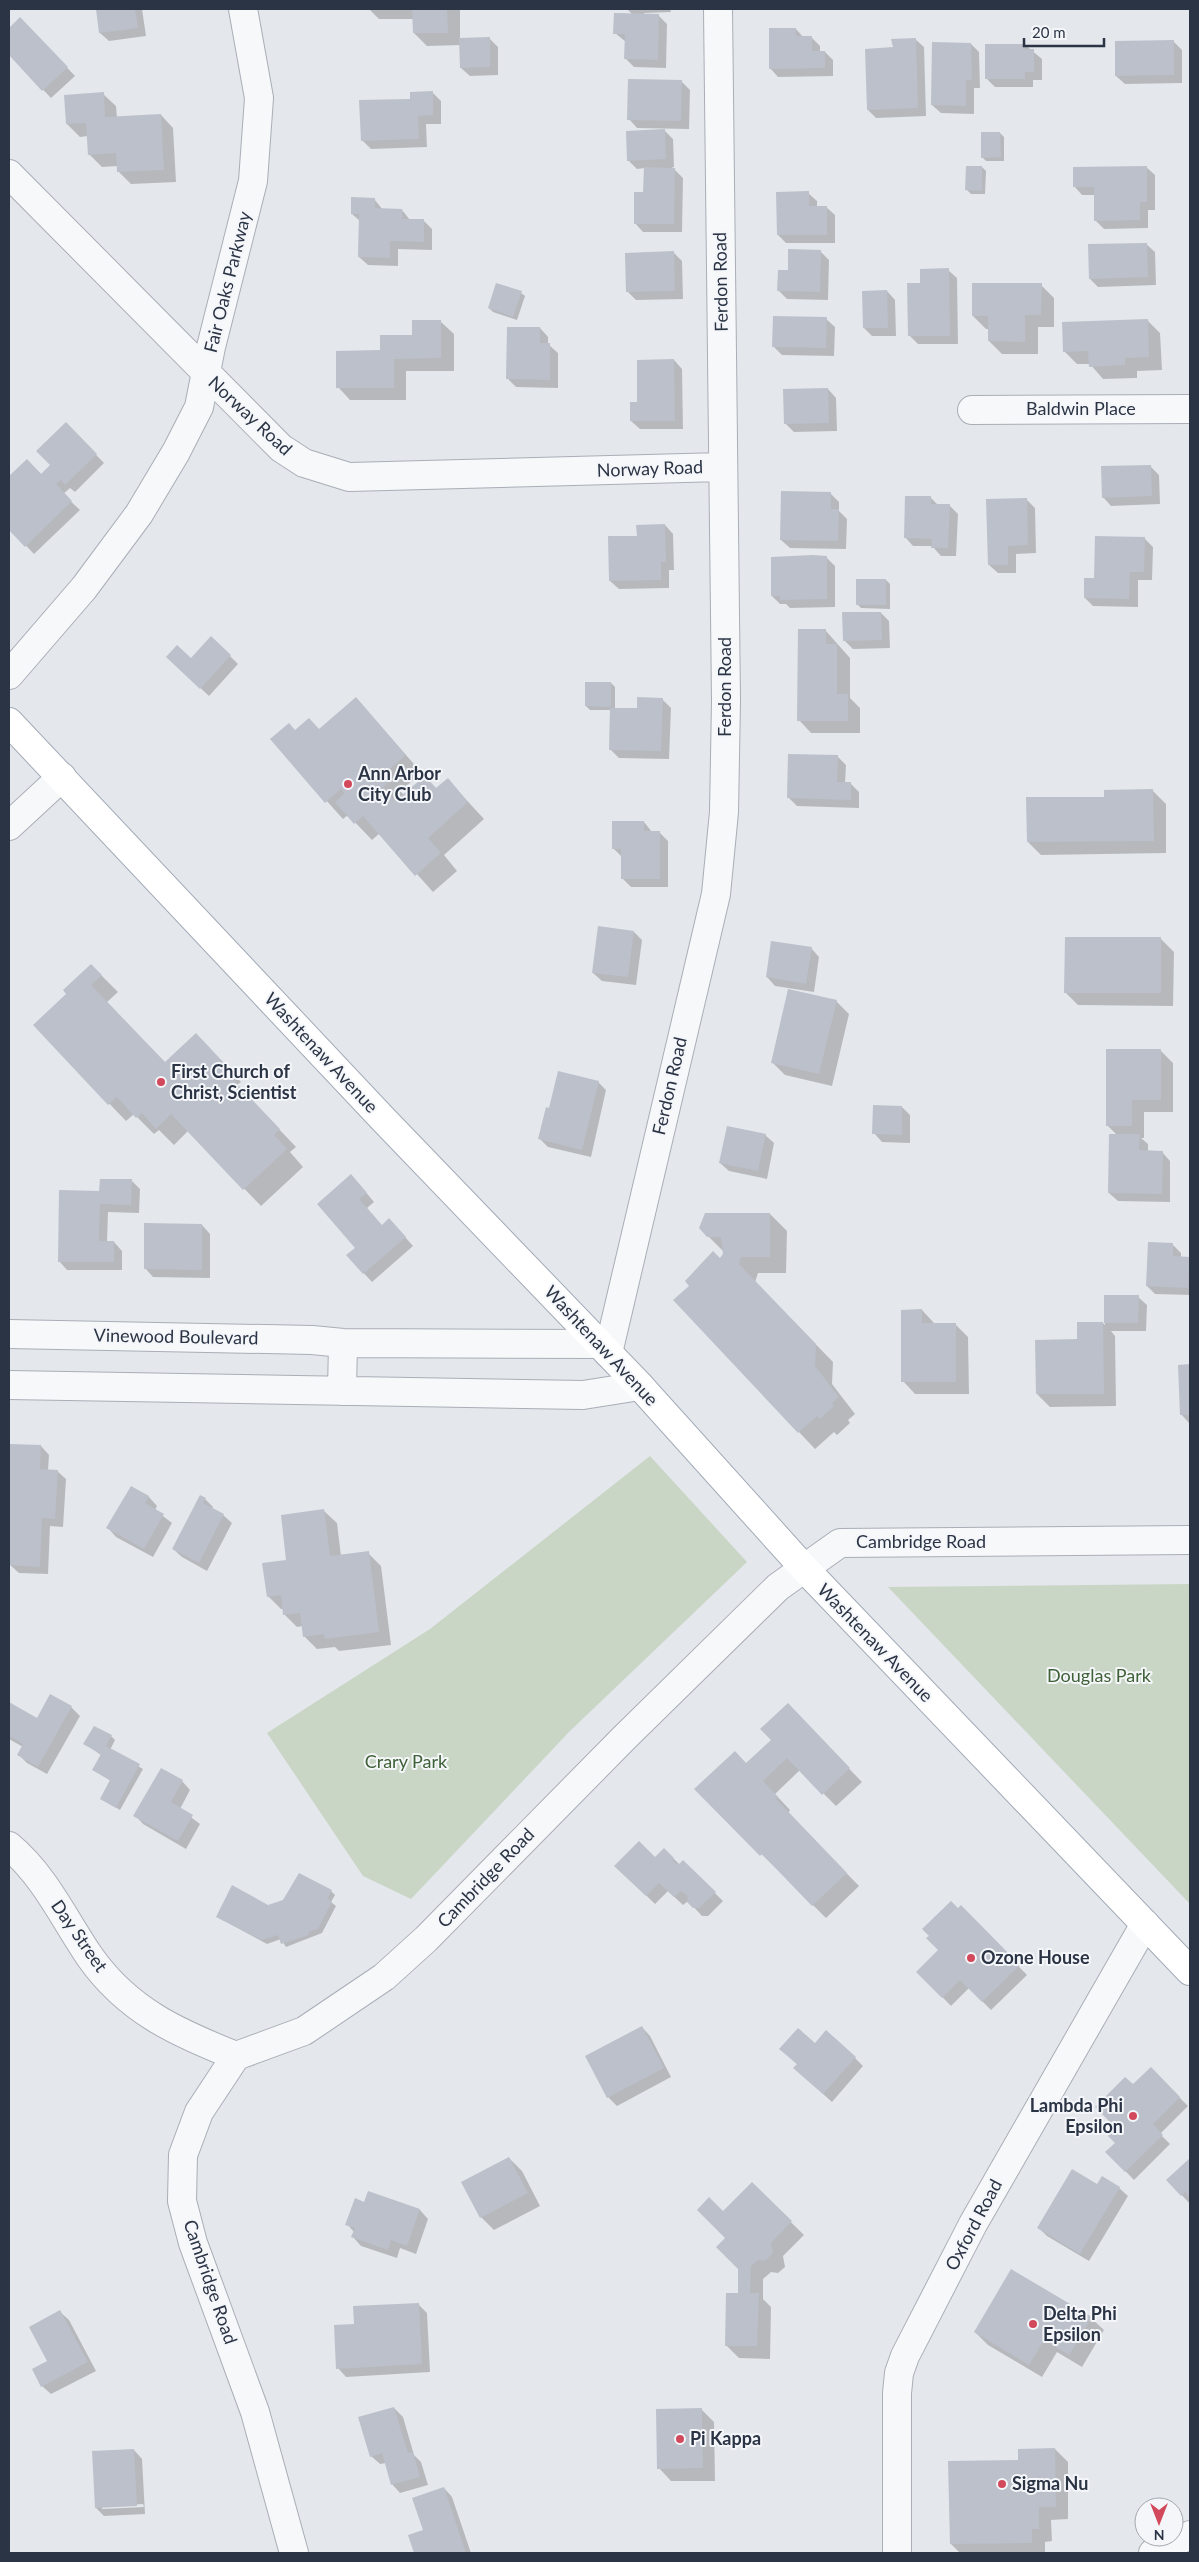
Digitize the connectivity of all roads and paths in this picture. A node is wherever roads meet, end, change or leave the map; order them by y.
1 (243, 9) edge
2 (718, 9) edge
3 (9, 174) edge
4 (206, 376) junction
5 (1190, 408) edge
6 (972, 410) dead end
7 (722, 467) junction
8 (9, 676) edge
9 (9, 722) edge
10 (62, 777) junction
11 (9, 826) edge
12 (9, 1334) edge
13 (343, 1343) junction
14 (604, 1349) junction
15 (9, 1385) edge
16 (640, 1386) junction
17 (342, 1391) junction
18 (1190, 1540) edge
19 (803, 1568) junction
20 (9, 1846) edge
21 (1145, 1924) junction
22 (1190, 1971) edge
23 (236, 2056) junction
24 (1190, 2535) edge
25 (294, 2553) edge
26 (897, 2553) edge
27 (1153, 2553) edge

1 - 4 street, Fair Oaks Parkway
2 - 7 street, Ferdon Road
3 - 4 street, Norway Road
4 - 7 street, Norway Road
4 - 8 street, Fair Oaks Parkway
5 - 6 street, Baldwin Place
7 - 14 street, Ferdon Road
9 - 10 main road, Washtenaw Avenue
10 - 11 street
10 - 14 main road, Washtenaw Avenue
12 - 13 street, Vinewood Boulevard
13 - 14 street, Vinewood Boulevard
13 - 17 street
14 - 16 main road, Washtenaw Avenue
15 - 17 street
16 - 17 street
16 - 19 main road, Washtenaw Avenue
18 - 19 street, Cambridge Road
19 - 21 main road, Washtenaw Avenue
19 - 23 street, Cambridge Road
20 - 23 street, Day Street
21 - 22 main road, Washtenaw Avenue
21 - 26 street, Oxford Road
23 - 25 street, Cambridge Road
24 - 27 street

